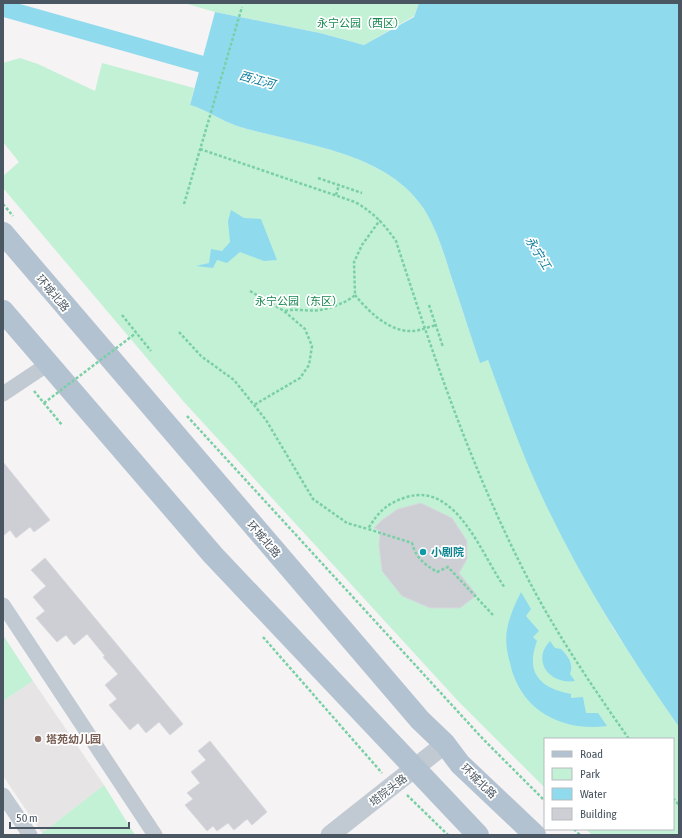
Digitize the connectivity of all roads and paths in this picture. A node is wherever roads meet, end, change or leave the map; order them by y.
1 (242, 7) dead end
2 (200, 149) junction
3 (318, 178) dead end
4 (339, 185) junction
5 (362, 193) dead end
6 (336, 195) junction
7 (3, 204) edge
8 (184, 204) dead end
9 (380, 220) junction
10 (10, 227) edge
11 (250, 291) dead end
12 (355, 295) junction
13 (429, 304) dead end
14 (284, 311) junction
15 (3, 312) edge
16 (122, 315) dead end
17 (436, 325) junction
18 (426, 328) junction
19 (179, 332) dead end
20 (136, 333) junction
21 (121, 343) dead end
22 (443, 347) dead end
23 (126, 349) dead end
24 (151, 351) dead end
25 (48, 364) junction
26 (32, 388) dead end
27 (3, 394) edge
28 (44, 403) junction
29 (254, 405) junction
30 (184, 413) dead end
31 (62, 425) dead end
32 (368, 529) junction
33 (505, 588) dead end
34 (3, 605) edge
35 (493, 615) dead end
36 (628, 738) edge
37 (445, 744) junction
38 (414, 769) junction
39 (3, 795) edge
40 (544, 800) edge
41 (30, 835) edge
42 (155, 835) edge
43 (330, 835) edge
44 (478, 835) edge
45 (536, 835) edge

1 - 2 path
2 - 6 path
2 - 8 path
3 - 4 path
4 - 5 path
4 - 6 path
6 - 9 path
7 - 10 path
9 - 12 path
9 - 18 path
10 - 37 main road, 环城北路
11 - 14 path
12 - 14 path
12 - 18 path
13 - 17 path
14 - 29 path
15 - 25 main road
16 - 20 path
17 - 18 path
17 - 22 path
18 - 36 path
19 - 29 path
20 - 24 path
20 - 28 path, bridge
21 - 23 path
25 - 27 street
25 - 38 main road
26 - 28 path
28 - 31 path
29 - 32 path
30 - 40 path
32 - 33 path
32 - 35 path
34 - 42 street
37 - 38 street, 塔院头路
37 - 45 main road, 环城北路
38 - 43 street, 塔院头路
38 - 44 main road
39 - 41 street

